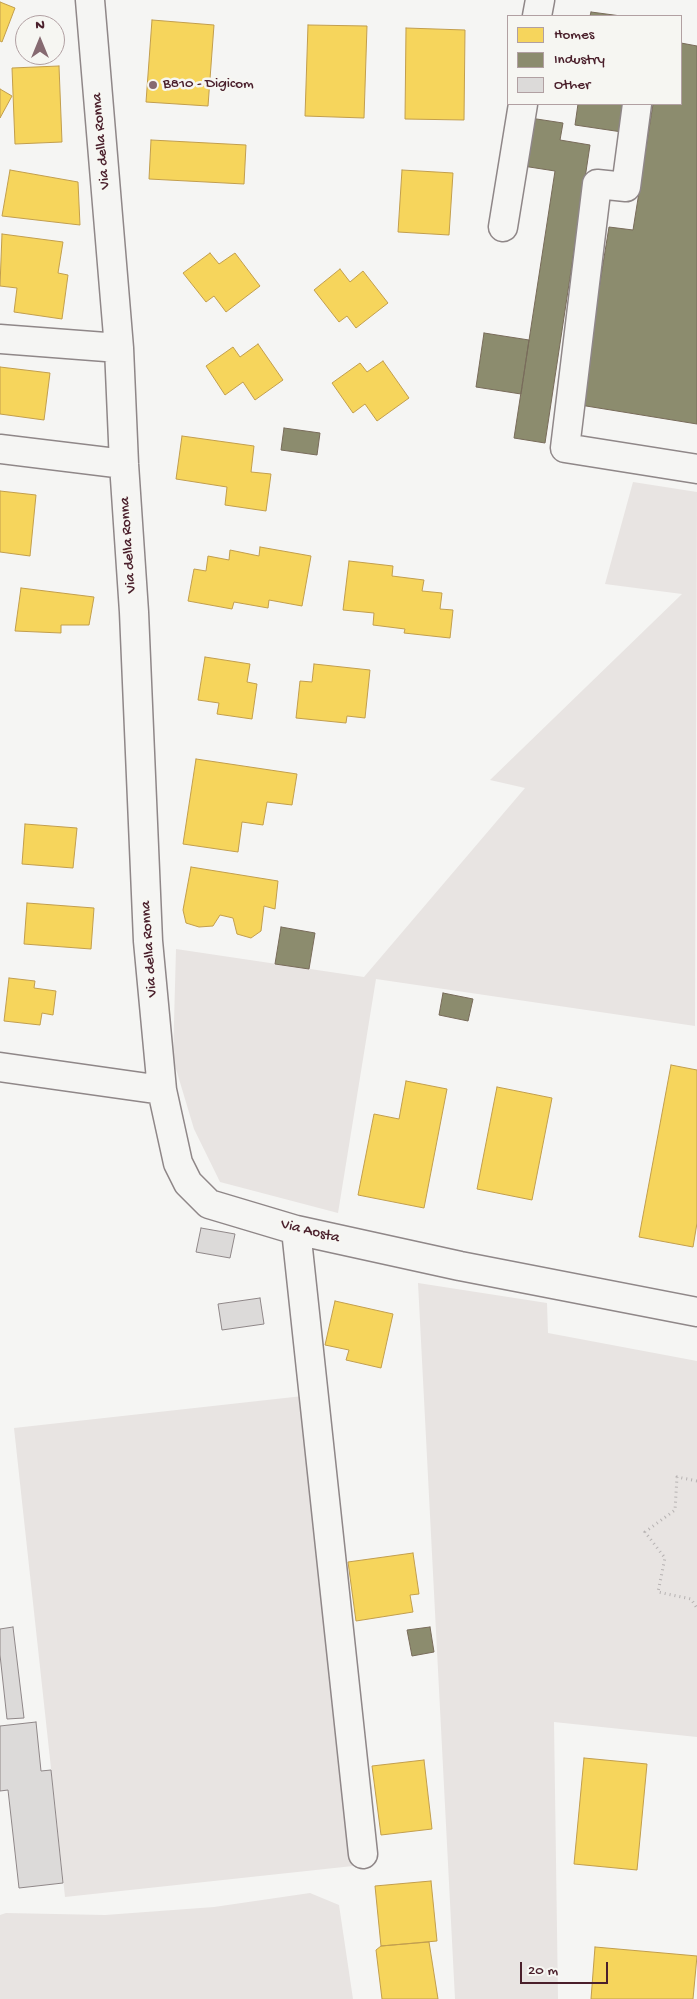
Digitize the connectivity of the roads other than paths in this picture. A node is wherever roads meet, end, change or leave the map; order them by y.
1 (90, 0) edge
2 (540, 0) edge
3 (537, 15) edge
4 (523, 105) edge
5 (637, 105) edge
6 (504, 227) dead end
7 (0, 339) edge
8 (119, 348) junction
9 (0, 450) edge
10 (124, 464) junction
11 (697, 469) edge
12 (0, 1067) edge
13 (162, 1090) junction
14 (296, 1230) junction
15 (697, 1312) edge
16 (363, 1854) dead end

1 - 8 street, Via della Ronna
2 - 3 street
4 - 6 street
5 - 11 street
7 - 8 street
8 - 10 street, Via della Ronna
9 - 10 street
10 - 13 street, Via della Ronna
12 - 13 street
13 - 14 street, Via Aosta
14 - 15 street, Via Aosta
14 - 16 street

